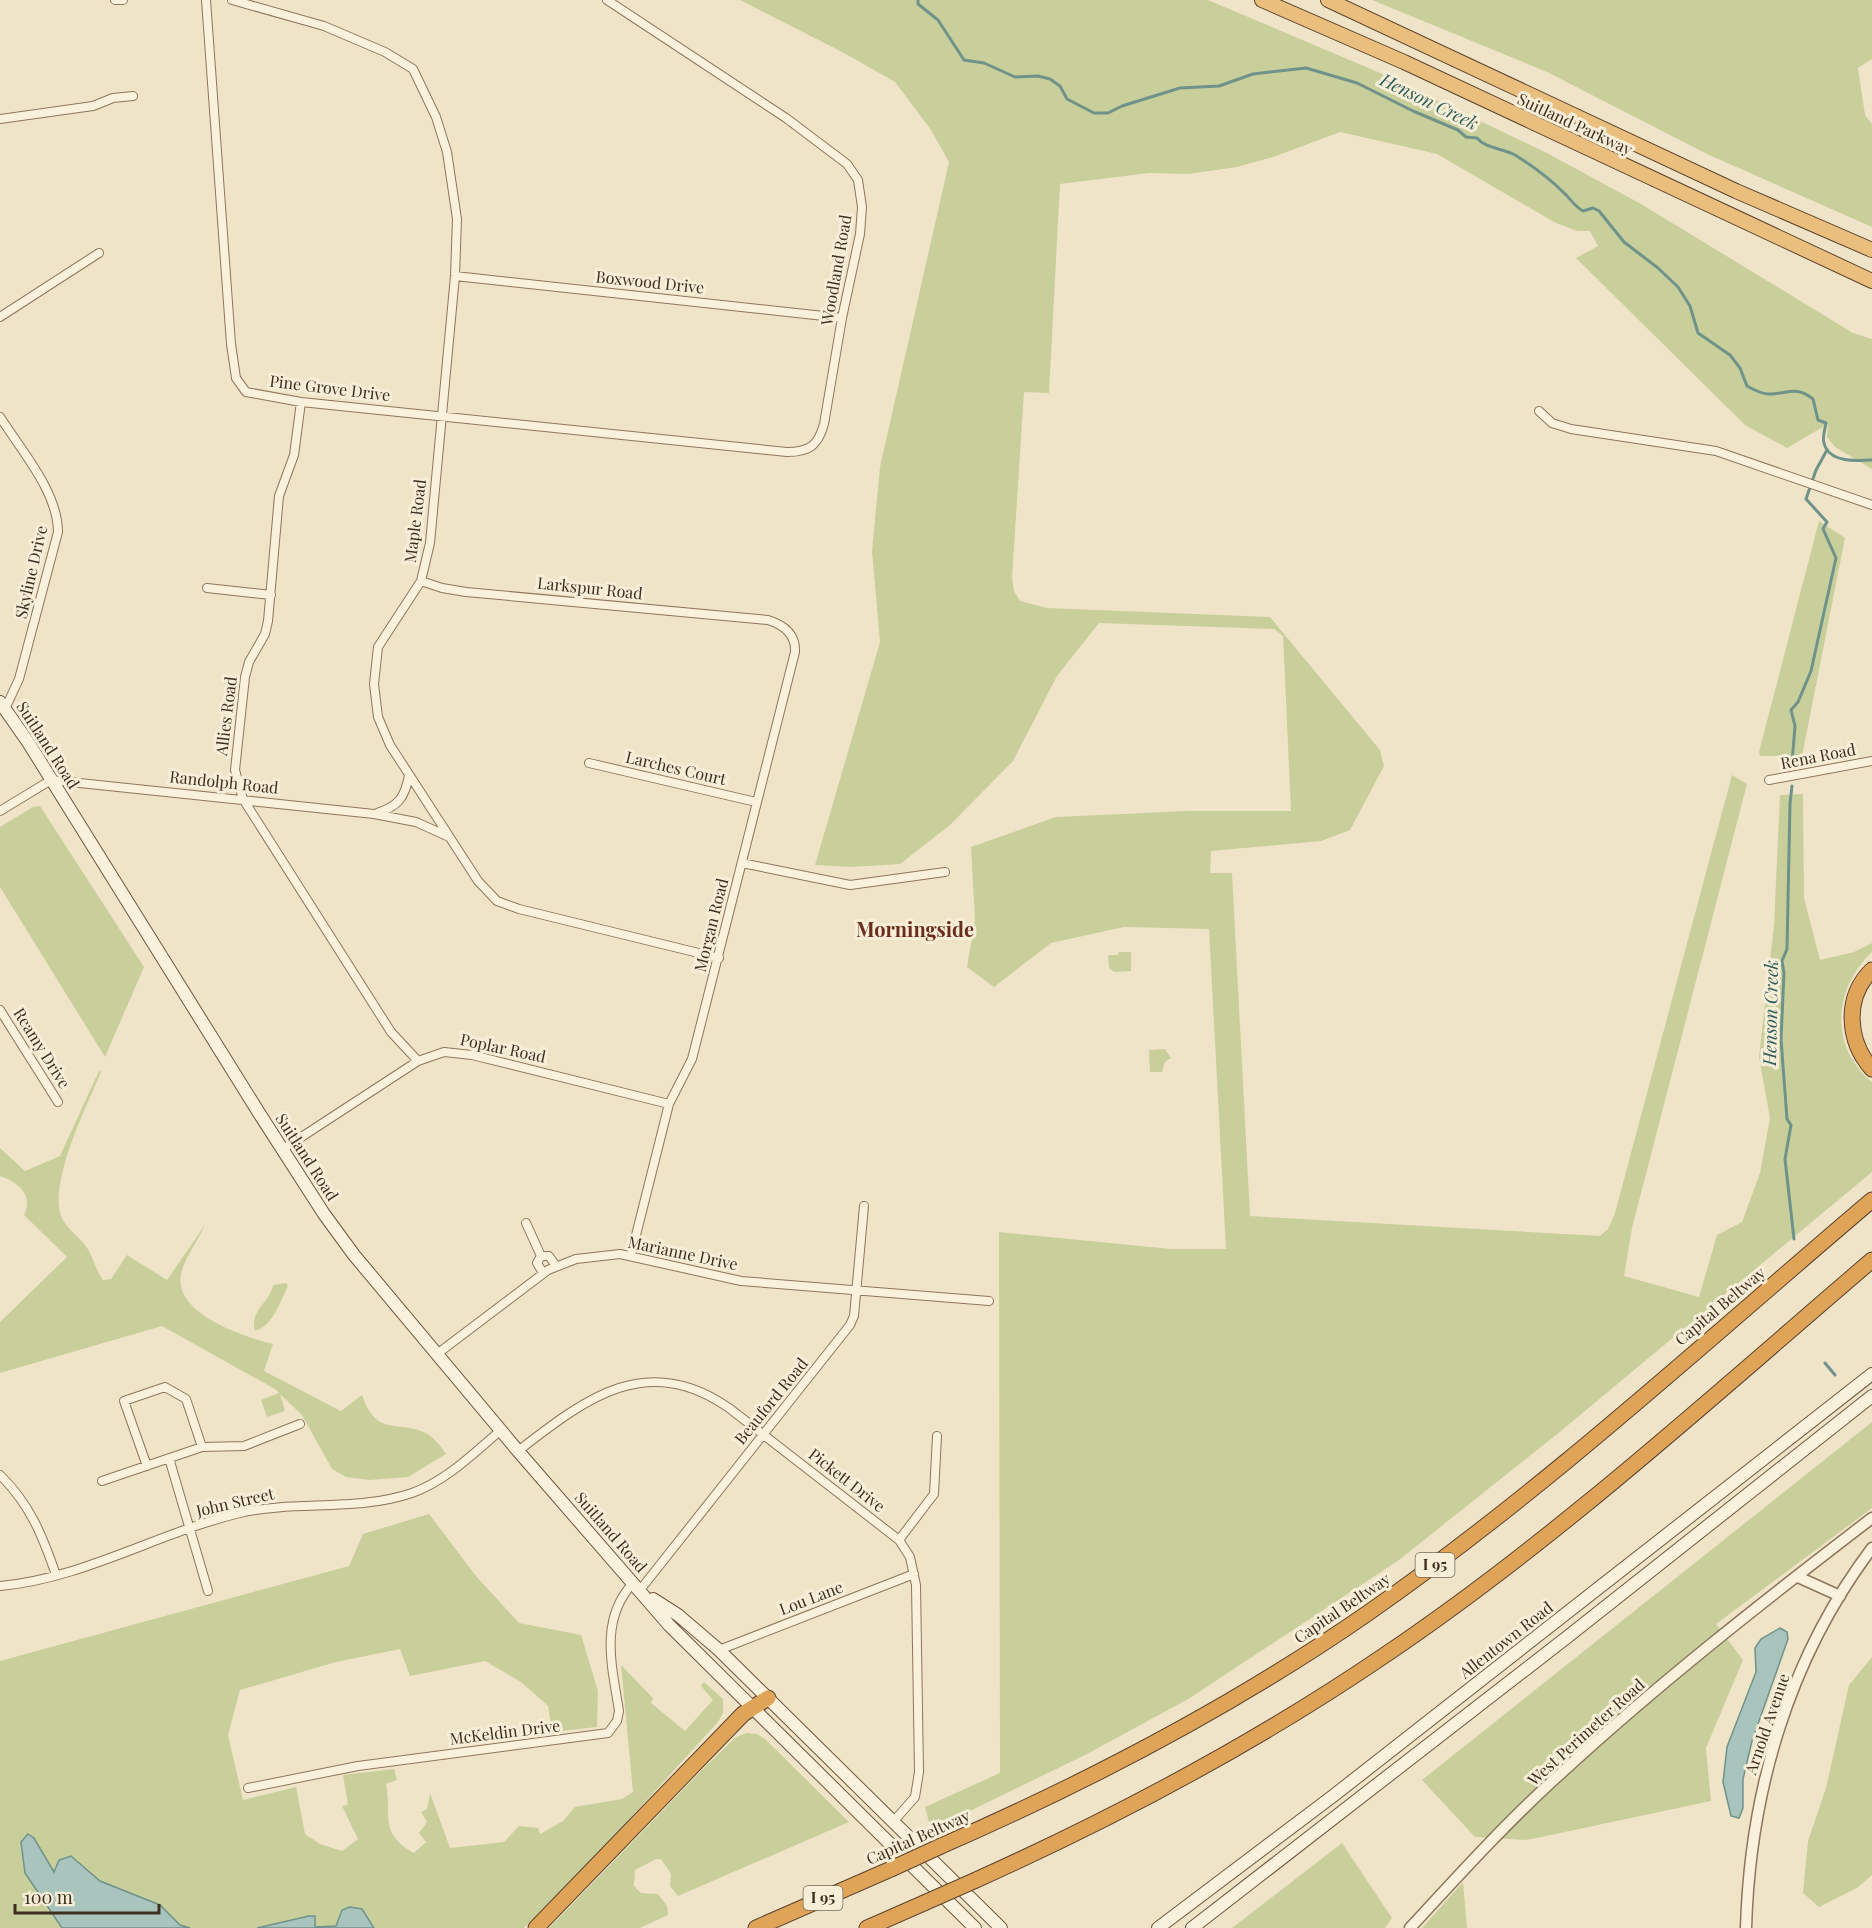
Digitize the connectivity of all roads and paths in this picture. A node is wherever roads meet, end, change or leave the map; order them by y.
1 (206, 0) edge
2 (232, 0) edge
3 (607, 0) edge
4 (1262, 0) edge
5 (1328, 0) edge
6 (133, 96) dead end
7 (0, 119) edge
8 (1872, 250) edge
9 (99, 252) dead end
10 (455, 276) junction
11 (1872, 281) edge
12 (0, 317) edge
13 (842, 318) junction
14 (301, 402) junction
15 (1539, 411) dead end
16 (441, 415) junction
17 (0, 417) edge
18 (735, 446) joint
19 (1872, 505) edge
20 (421, 581) junction
21 (207, 588) dead end
22 (271, 594) junction
23 (758, 618) joint
24 (2, 706) edge
25 (1872, 761) edge
26 (589, 763) dead end
27 (409, 775) junction
28 (51, 780) junction
29 (1769, 780) dead end
30 (243, 799) junction
31 (756, 802) junction
32 (0, 811) edge
33 (374, 814) junction
34 (448, 837) junction
35 (742, 863) junction
36 (945, 872) dead end
37 (719, 958) junction
38 (1872, 970) edge
39 (0, 1010) edge
40 (418, 1060) junction
41 (1872, 1069) edge
42 (58, 1102) dead end
43 (669, 1104) junction
44 (283, 1149) junction
45 (1872, 1200) edge
46 (864, 1206) dead end
47 (526, 1223) dead end
48 (631, 1255) junction
49 (541, 1256) junction
50 (1872, 1260) edge
51 (556, 1266) junction
52 (543, 1273) junction
53 (856, 1290) junction
54 (989, 1301) dead end
55 (437, 1354) junction
56 (1872, 1374) edge
57 (1872, 1396) edge
58 (300, 1424) dead end
59 (501, 1430) junction
60 (764, 1433) junction
61 (937, 1436) dead end
62 (201, 1447) junction
63 (518, 1451) junction
64 (169, 1458) junction
65 (147, 1466) junction
66 (0, 1475) edge
67 (102, 1481) dead end
68 (1728, 1486) junction
69 (1738, 1500) junction
70 (1872, 1518) edge
71 (189, 1528) junction
72 (899, 1540) junction
73 (1872, 1548) edge
74 (914, 1574) junction
75 (57, 1575) junction
76 (1798, 1577) junction
77 (0, 1586) edge
78 (637, 1586) junction
79 (208, 1591) dead end
80 (1840, 1596) junction
81 (719, 1650) junction
82 (768, 1698) junction
83 (750, 1708) junction
84 (248, 1788) dead end
85 (1333, 1796) junction
86 (1344, 1810) junction
87 (893, 1822) junction
88 (536, 1928) edge
89 (756, 1928) edge
90 (867, 1928) edge
91 (975, 1928) edge
92 (1001, 1928) edge
93 (1158, 1928) edge
94 (1192, 1928) edge
95 (1410, 1928) edge
96 (1746, 1928) edge

1 - 14 street, Pine Grove Drive
2 - 10 street, Maple Road
3 - 13 street, Woodland Road
4 - 11 highway, Suitland Parkway
5 - 8 highway, Suitland Parkway
6 - 7 street
9 - 12 street
10 - 13 street, Boxwood Drive
10 - 16 street, Maple Road
13 - 18 street, Woodland Road
14 - 16 street, Pine Grove Drive
14 - 22 street, Allies Road
15 - 19 street
16 - 18 street, Pine Grove Drive
16 - 20 street, Maple Road
17 - 24 street, Skyline Drive
20 - 23 street, Larkspur Road
20 - 27 street, Maple Road
21 - 22 street
22 - 30 street, Allies Road
23 - 31 street, Morgan Road
24 - 28 main road, Suitland Road
25 - 29 street, Rena Road
26 - 31 street, Larches Court
27 - 33 street
27 - 34 street, Maple Road
28 - 30 street, Randolph Road
28 - 32 street
28 - 44 main road, Suitland Road
30 - 33 street, Randolph Road
30 - 40 street, Allies Road
31 - 35 street, Morgan Road
33 - 34 street, Randolph Road
34 - 37 street, Maple Road
35 - 36 street
35 - 37 street, Morgan Road
37 - 43 street, Morgan Road
38 - 41 highway
39 - 42 street, Reamy Drive
40 - 43 street, Poplar Road
40 - 44 street, Poplar Road
43 - 48 street, Morgan Road
44 - 55 main road, Suitland Road
45 - 89 highway, Capital Beltway / I 95, bridge
46 - 53 street, Beauford Road
47 - 49 street
48 - 51 street, Marianne Drive
48 - 53 street, Marianne Drive
49 - 51 street
49 - 52 street
50 - 90 highway, I 95, bridge
51 - 52 street, Marianne Drive
52 - 55 street, Marianne Drive
53 - 54 street, Marianne Drive
53 - 60 street, Beauford Road
55 - 59 main road, Suitland Road
56 - 68 main road, Allentown Road
57 - 69 main road, Allentown Road
58 - 62 street
59 - 63 main road, Suitland Road
59 - 71 street, John Street
60 - 63 street, Pickett Drive
60 - 72 street, Pickett Drive
60 - 78 street, Beauford Road
61 - 72 street
62 - 64 street
62 - 65 street
63 - 78 main road, Suitland Road
64 - 65 street
64 - 71 street
65 - 67 street
66 - 75 street
68 - 69 main road
68 - 85 main road, Allentown Road
69 - 86 main road, Allentown Road
70 - 76 street, West Perimeter Road
71 - 75 street, John Street
71 - 79 street
72 - 74 street, Pickett Drive
73 - 80 street, Arnold Avenue
74 - 81 street, Lou Lane
74 - 87 street, Pickett Drive
75 - 77 street, John Street
76 - 80 street
76 - 95 street, West Perimeter Road
78 - 81 main road, Suitland Road
78 - 83 main road, Suitland Road
78 - 84 street, McKeldin Drive
80 - 96 street, Arnold Avenue
81 - 82 main road, Suitland Road
82 - 83 highway
82 - 87 main road, Suitland Road
83 - 88 highway
83 - 91 main road, Suitland Road
85 - 86 main road
85 - 93 main road, Allentown Road
86 - 94 main road, Allentown Road
87 - 92 main road, Suitland Road

